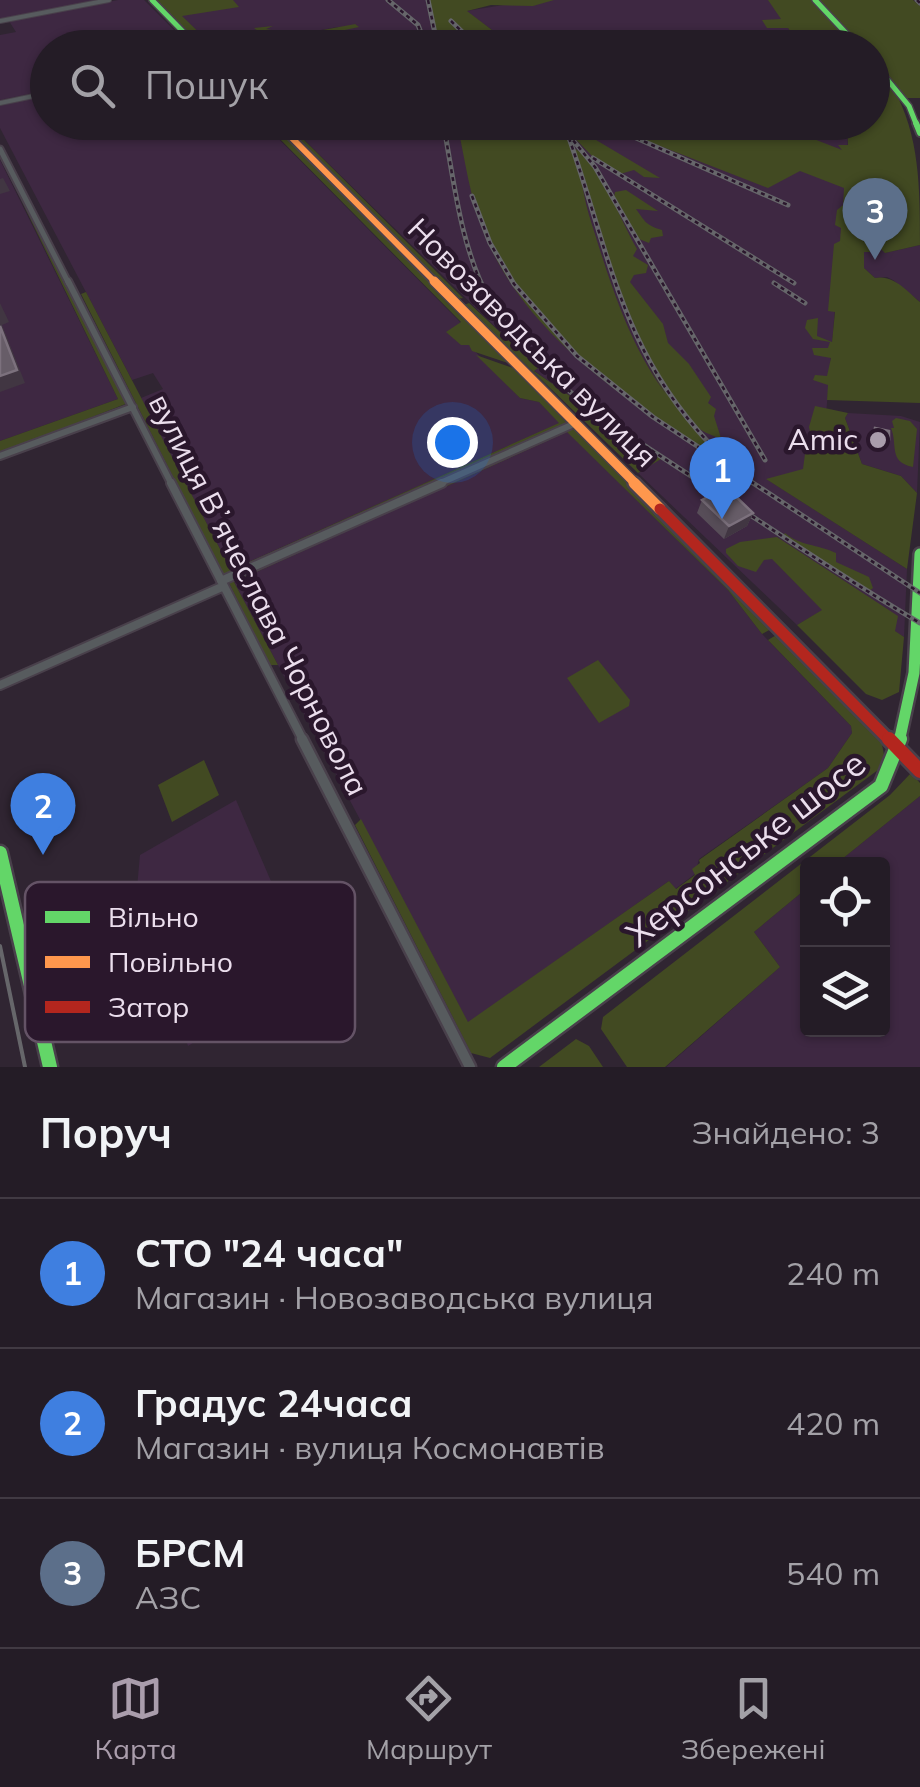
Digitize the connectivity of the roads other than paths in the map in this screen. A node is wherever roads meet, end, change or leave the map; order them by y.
1 (109, 0) edge
2 (152, 0) edge
3 (816, 0) edge
4 (0, 21) edge
5 (181, 30) edge
6 (844, 30) edge
7 (890, 82) edge
8 (30, 97) edge
9 (0, 104) edge
10 (920, 133) edge
11 (294, 140) edge
12 (0, 150) edge
13 (134, 407) junction
14 (576, 424) junction
15 (0, 456) edge
16 (920, 554) edge
17 (222, 583) junction
18 (0, 685) edge
19 (902, 752) junction
20 (920, 770) edge
21 (0, 853) edge
22 (25, 960) edge
23 (44, 1042) edge
24 (50, 1067) edge
25 (470, 1067) edge
26 (504, 1067) edge

1 - 4 street
2 - 5 street
3 - 6 street
7 - 10 street
8 - 9 street
11 - 14 street, Новозаводська вулиця
12 - 13 street, вулиця Вʼячеслава Чорновола
13 - 15 street
13 - 17 street, вулиця Вʼячеслава Чорновола
14 - 17 street
14 - 19 street, Новозаводська вулиця
16 - 19 street, Херсонське шосе
17 - 18 street
17 - 25 street, вулиця Вʼячеслава Чорновола
19 - 20 street, Новозаводська вулиця
19 - 26 street, Херсонське шосе
21 - 22 street
23 - 24 street

